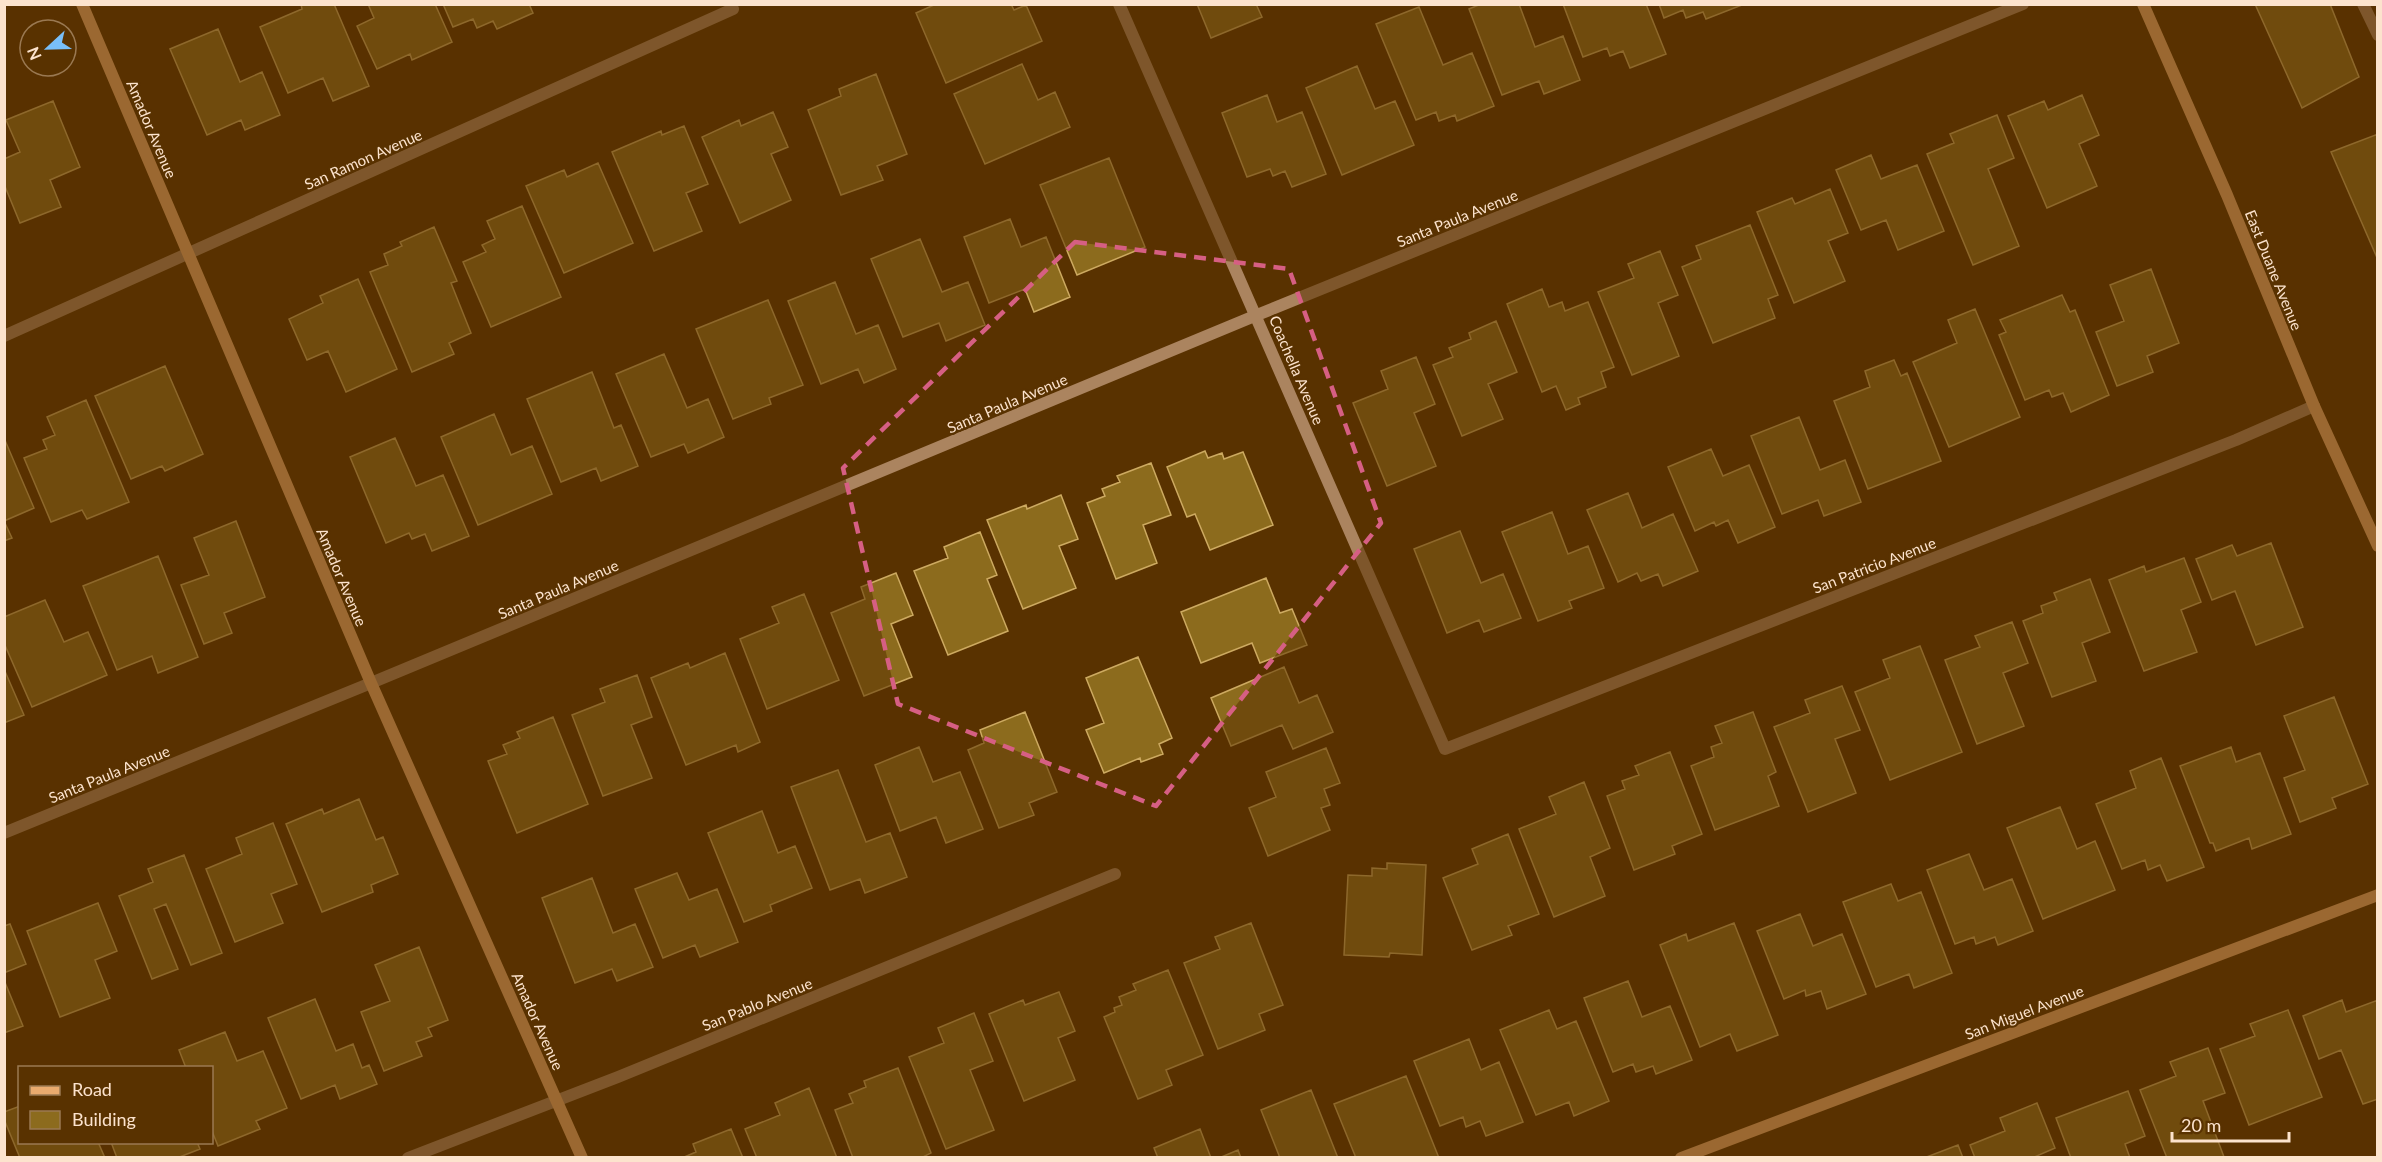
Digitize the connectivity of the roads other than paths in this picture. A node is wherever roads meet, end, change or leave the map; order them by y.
1 (82, 4) edge
2 (1119, 4) edge
3 (2023, 4) edge
4 (2143, 4) edge
5 (2363, 4) edge
6 (733, 9) dead end
7 (2378, 35) edge
8 (189, 254) junction
9 (1257, 315) junction
10 (4, 336) edge
11 (2314, 406) junction
12 (2378, 546) edge
13 (371, 683) junction
14 (1444, 749) joint
15 (4, 832) edge
16 (1115, 874) dead end
17 (2378, 896) edge
18 (557, 1100) junction
19 (408, 1158) edge
20 (582, 1158) edge
21 (1681, 1158) edge

1 - 8 street, Amador Avenue
2 - 9 street, Coachella Avenue
3 - 9 street, Santa Paula Avenue
4 - 11 street, East Duane Avenue
5 - 7 street
6 - 8 street, San Ramon Avenue
8 - 10 street, San Ramon Avenue
8 - 13 street, Amador Avenue
9 - 13 street, Santa Paula Avenue
9 - 14 street, Coachella Avenue
11 - 12 street, East Duane Avenue
11 - 14 street, San Patricio Avenue
13 - 15 street, Santa Paula Avenue
13 - 18 street, Amador Avenue
16 - 18 street, San Pablo Avenue
17 - 21 street, San Miguel Avenue
18 - 19 street, San Pablo Avenue
18 - 20 street, Amador Avenue

